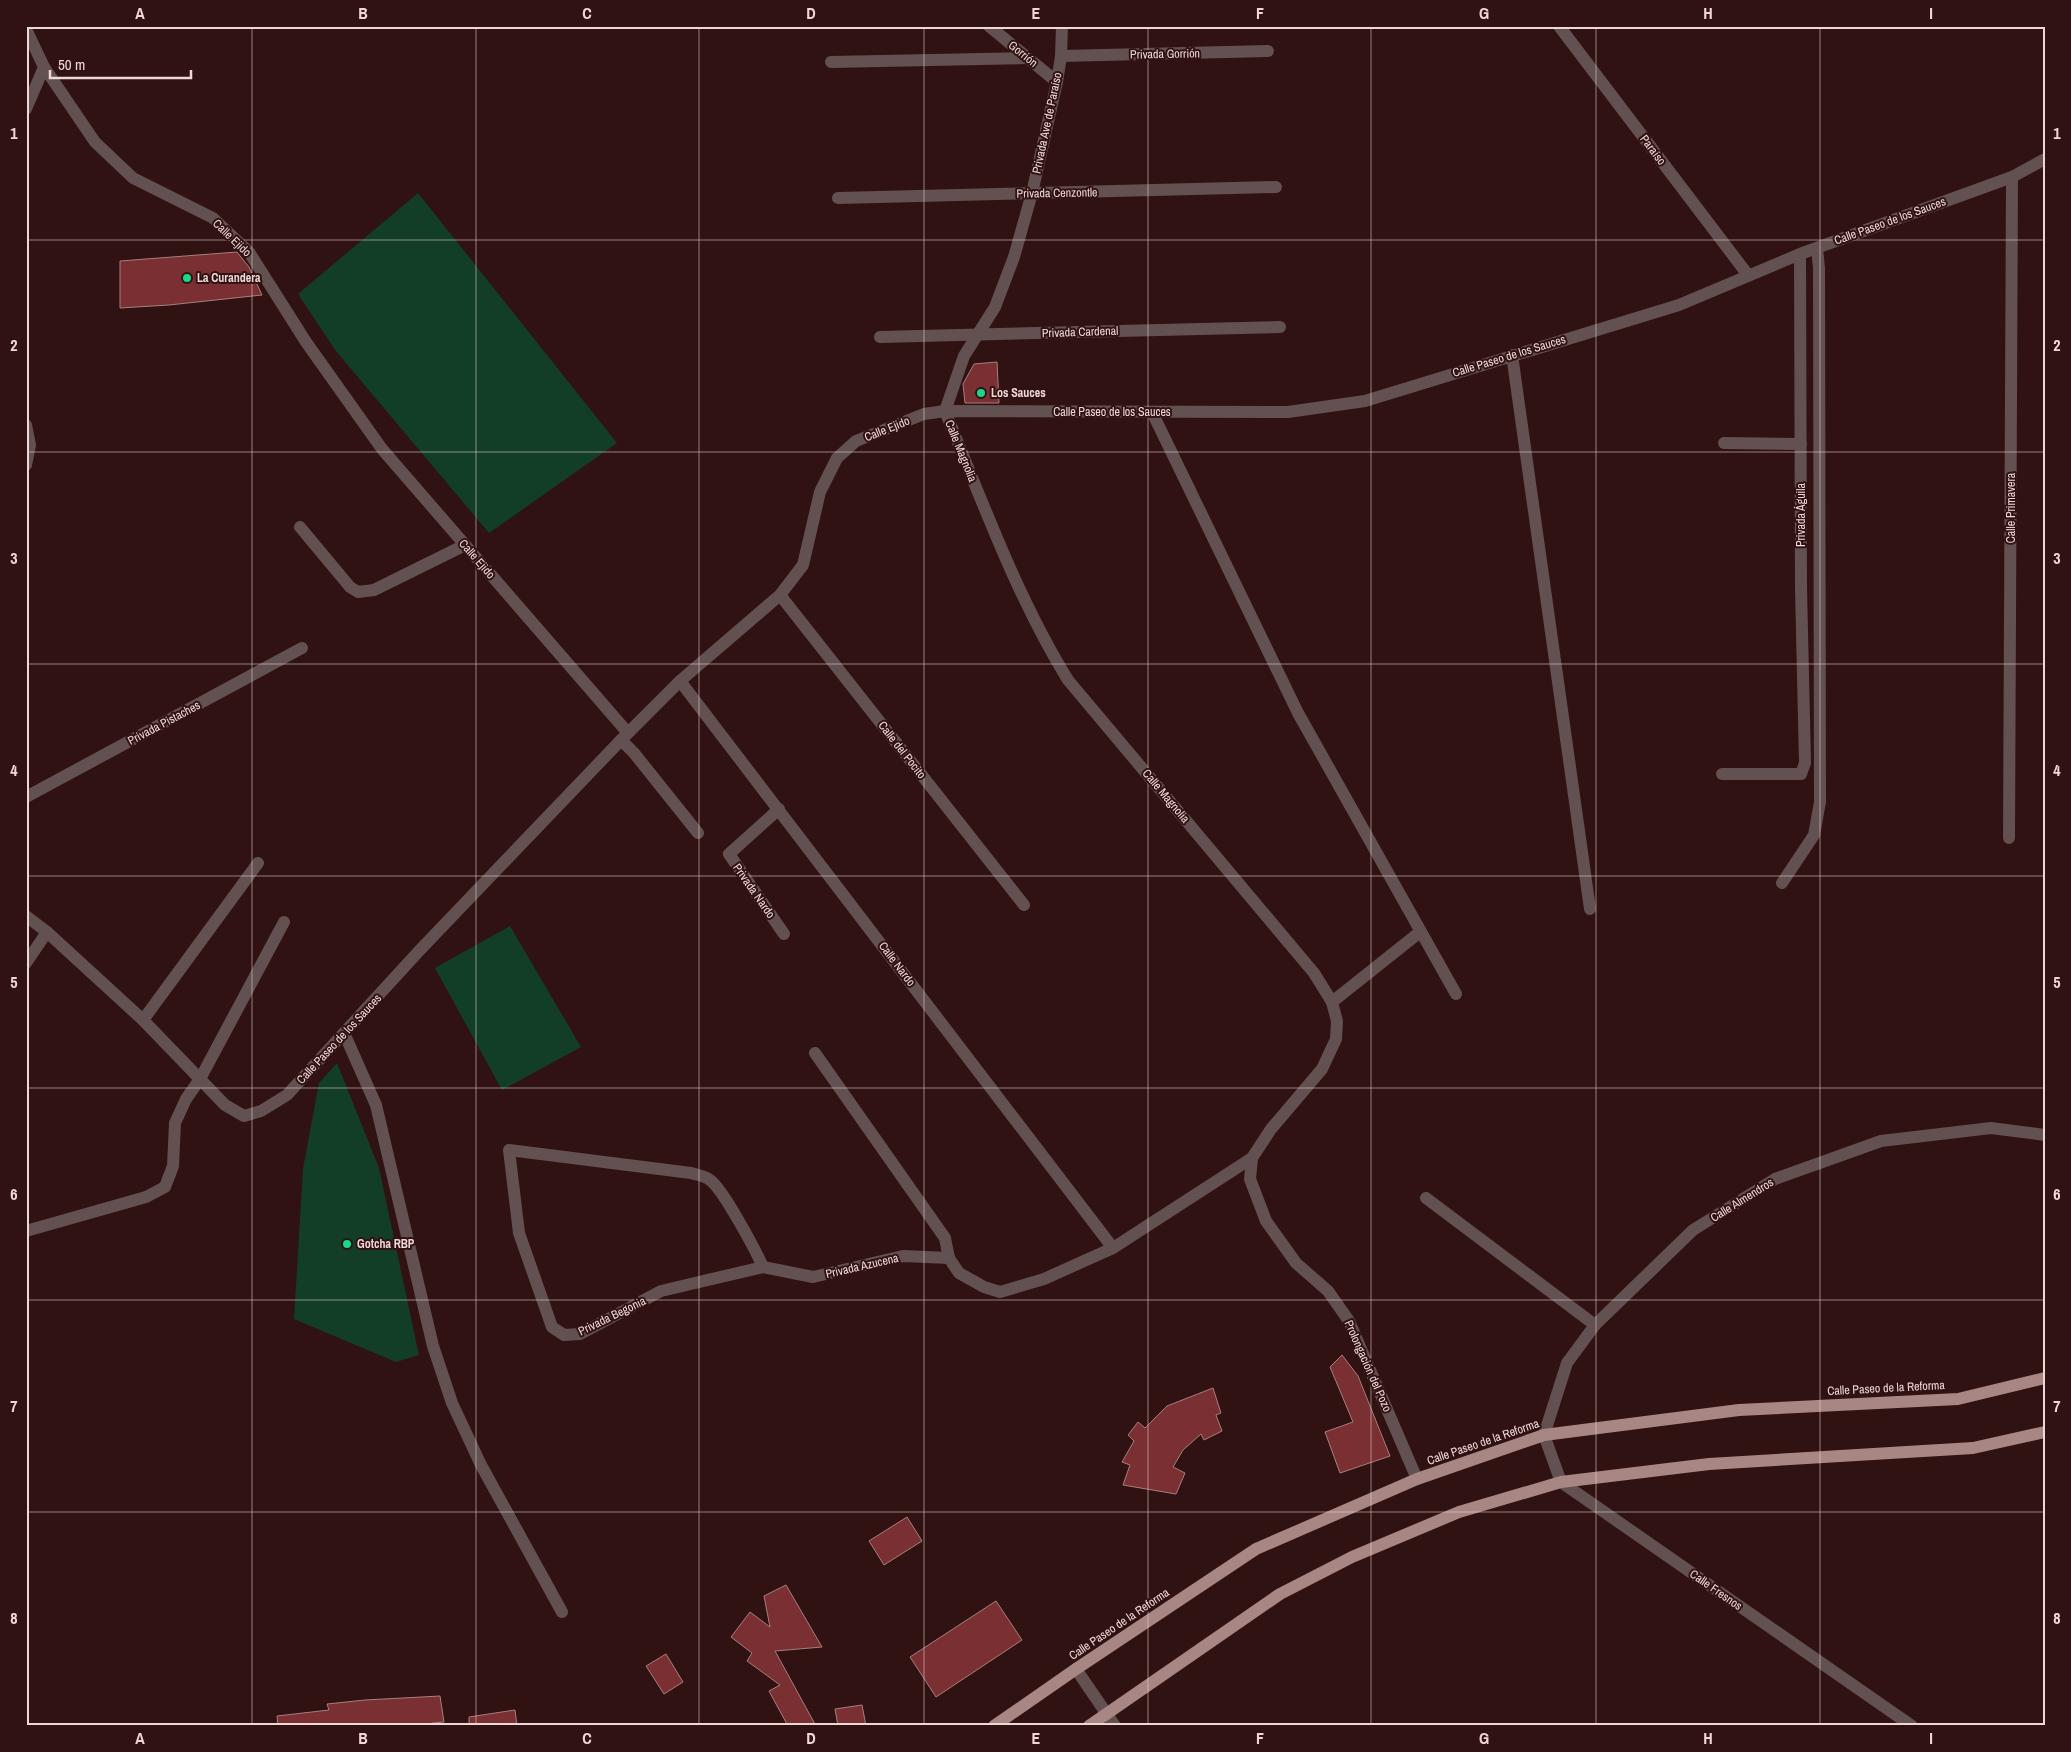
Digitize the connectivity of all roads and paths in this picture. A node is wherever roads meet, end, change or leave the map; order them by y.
1 (989, 26) edge
2 (1062, 26) edge
3 (1560, 26) edge
4 (26, 29) edge
5 (1268, 51) dead end
6 (1061, 56) junction
7 (1027, 58) junction
8 (830, 62) dead end
9 (44, 67) junction
10 (1057, 82) junction
11 (26, 109) edge
12 (2045, 160) edge
13 (2012, 177) junction
14 (1276, 188) dead end
15 (1032, 193) junction
16 (838, 198) dead end
17 (1817, 248) junction
18 (1800, 254) junction
19 (1748, 275) junction
20 (1280, 327) dead end
21 (976, 335) junction
22 (880, 337) dead end
23 (1512, 355) junction
24 (945, 410) junction
25 (1152, 412) junction
26 (26, 425) edge
27 (1724, 443) dead end
28 (1801, 444) junction
29 (26, 465) edge
30 (300, 527) dead end
31 (465, 545) junction
32 (780, 595) junction
33 (302, 648) dead end
34 (680, 681) junction
35 (625, 737) junction
36 (1722, 774) dead end
37 (26, 797) edge
38 (779, 809) junction
39 (698, 833) dead end
40 (2009, 838) dead end
41 (258, 863) dead end
42 (1782, 883) dead end
43 (1024, 905) dead end
44 (1590, 909) dead end
45 (26, 916) edge
46 (284, 922) dead end
47 (47, 932) junction
48 (1420, 932) junction
49 (784, 934) dead end
50 (26, 962) edge
51 (1456, 994) dead end
52 (1332, 1002) junction
53 (143, 1020) junction
54 (344, 1033) junction
55 (815, 1053) dead end
56 (200, 1079) junction
57 (2045, 1135) edge
58 (1252, 1158) junction
59 (1426, 1198) dead end
60 (26, 1231) edge
61 (1114, 1248) junction
62 (949, 1258) junction
63 (763, 1267) junction
64 (1595, 1325) junction
65 (2045, 1378) edge
66 (2045, 1432) edge
67 (1544, 1435) junction
68 (1417, 1479) junction
69 (1561, 1482) junction
70 (562, 1612) dead end
71 (1076, 1669) junction
72 (1107, 1714) junction
73 (994, 1726) edge
74 (1089, 1726) edge
75 (1115, 1726) edge
76 (1912, 1726) edge

1 - 7 street, Gorrión
2 - 6 street, Privada Ave de Paraíso
3 - 19 street, Paraíso
4 - 9 street, Calle Ejido
5 - 6 street, Privada Gorrión
6 - 10 street, Privada Ave de Paraíso
7 - 8 street
7 - 10 street, Gorrión
9 - 11 street
9 - 31 street, Calle Ejido
10 - 15 street, Privada Ave de Paraíso
12 - 13 street, Calle Paseo de los Sauces
13 - 17 street, Calle Paseo de los Sauces
13 - 40 street, Calle Primavera
14 - 15 street, Privada Cenzontle
15 - 16 street, Privada Cenzontle
15 - 21 street, Privada Ave de Paraíso
17 - 18 street, Calle Paseo de los Sauces
17 - 42 street
18 - 19 street, Calle Paseo de los Sauces
18 - 28 street, Privada Águila
19 - 23 street, Calle Paseo de los Sauces
20 - 21 street, Privada Cardenal
21 - 22 street, Privada Cardenal
21 - 24 street, Privada Ave de Paraíso
23 - 25 street, Calle Paseo de los Sauces
23 - 44 street
24 - 25 street, Calle Paseo de los Sauces
24 - 32 street, Calle Ejido
24 - 52 street, Calle Magnolia
25 - 48 street
26 - 29 street
27 - 28 street
28 - 36 street, Privada Águila
30 - 31 street
31 - 35 street, Calle Ejido
32 - 34 street, Calle Ejido
32 - 43 street, Calle del Pocito
33 - 37 street, Privada Pistaches
34 - 35 street, Calle Ejido
34 - 38 street, Calle Nardo
35 - 39 street
35 - 54 street, Calle Paseo de los Sauces
38 - 49 street, Privada Nardo
38 - 61 street, Calle Nardo
41 - 53 street
45 - 47 street, Calle Paseo de los Sauces
46 - 56 street
47 - 50 street
47 - 53 street, Calle Paseo de los Sauces
48 - 51 street
48 - 52 street
52 - 58 street, Calle Magnolia
53 - 56 street, Calle Paseo de los Sauces
54 - 56 street, Calle Paseo de los Sauces
54 - 70 street
55 - 62 street
56 - 60 street
57 - 64 street, Calle Almendros
58 - 61 street
58 - 68 street, Prolongación del Pozo
59 - 64 street
61 - 62 street
62 - 63 street, Privada Azucena
63 - 63 street, Privada Begonia
64 - 67 street, Calle Almendros
65 - 67 main road, Calle Paseo de la Reforma
66 - 69 main road
67 - 68 main road, Calle Paseo de la Reforma
67 - 69 street
68 - 71 main road, Calle Paseo de la Reforma
69 - 72 main road
69 - 76 street, Calle Fresnos
71 - 72 street
71 - 73 main road, Calle Paseo de la Reforma
72 - 74 main road
72 - 75 street

